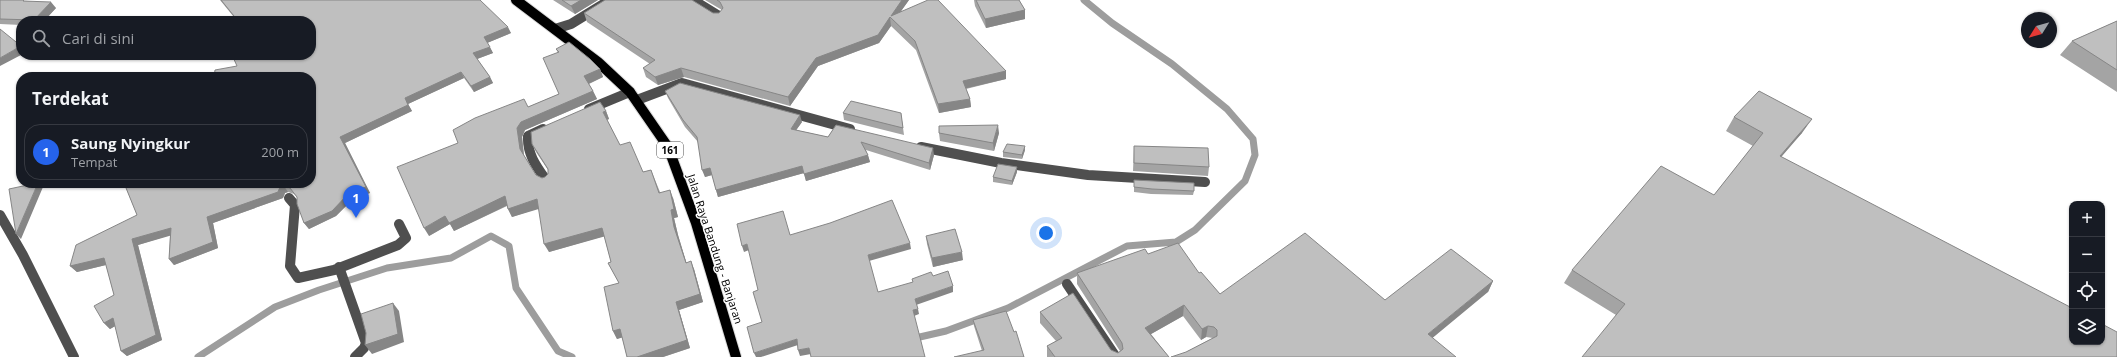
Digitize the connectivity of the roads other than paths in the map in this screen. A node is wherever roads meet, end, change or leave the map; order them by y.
1 (516, 0) edge
2 (610, 0) edge
3 (693, 0) edge
4 (719, 16) edge
5 (555, 29) junction
6 (633, 96) junction
7 (577, 114) edge
8 (549, 126) edge
9 (861, 132) edge
10 (914, 145) edge
11 (546, 180) edge
12 (1205, 182) dead end
13 (289, 198) dead end
14 (0, 215) edge
15 (399, 224) dead end
16 (339, 270) junction
17 (1067, 284) dead end
18 (74, 357) edge
19 (355, 357) edge
20 (736, 357) edge
21 (1116, 357) edge

1 - 5 main road, Jalan Raya Bandung - Banjaran / 161
2 - 5 street
3 - 4 street
5 - 6 main road, Jalan Raya Bandung - Banjaran / 161
6 - 7 street
6 - 9 street
6 - 20 main road, Jalan Raya Bandung - Banjaran / 161
8 - 11 street
10 - 12 street
13 - 16 street
14 - 18 street
15 - 16 street
16 - 19 street
17 - 21 street

